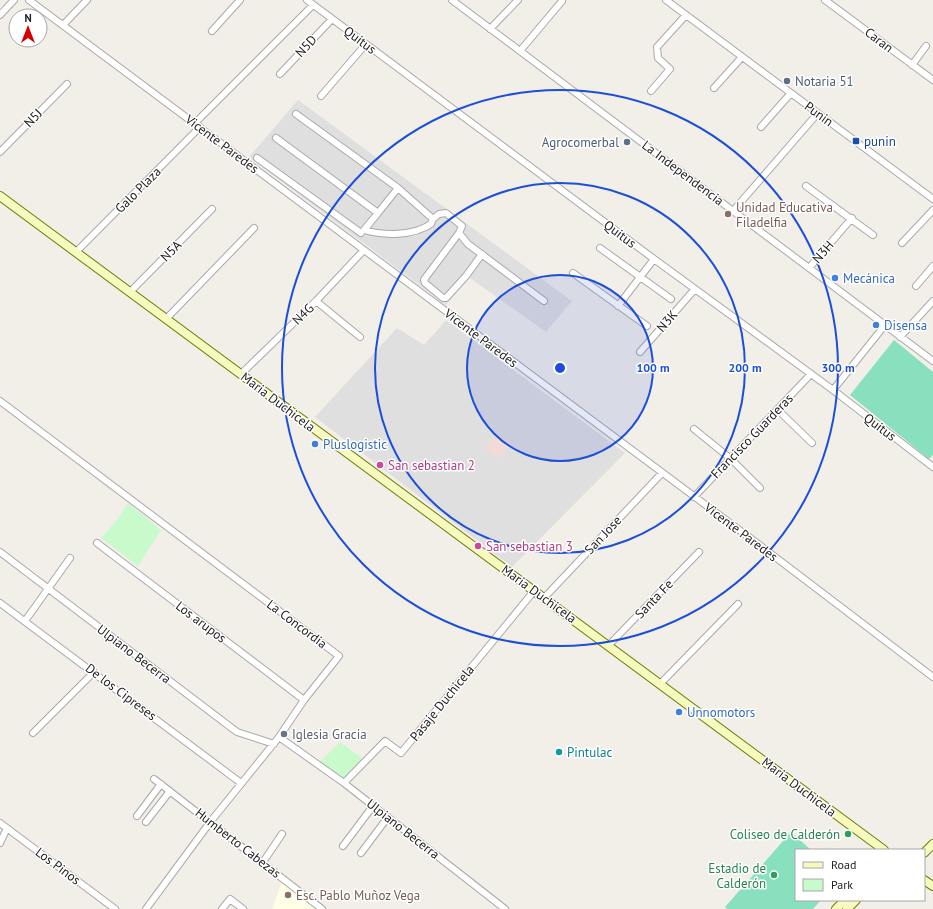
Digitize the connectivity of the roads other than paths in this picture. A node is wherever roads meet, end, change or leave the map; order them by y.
1 (14, 0) edge
2 (29, 0) edge
3 (87, 0) edge
4 (240, 0) edge
5 (307, 0) edge
6 (452, 0) edge
7 (518, 0) edge
8 (666, 0) edge
9 (825, 0) edge
10 (562, 1) dead end
11 (313, 5) junction
12 (0, 15) edge
13 (686, 15) junction
14 (332, 19) junction
15 (63, 25) junction
16 (490, 29) junction
17 (212, 31) dead end
18 (366, 44) junction
19 (926, 46) dead end
20 (520, 51) junction
21 (742, 57) junction
22 (912, 65) junction
23 (280, 74) dead end
24 (933, 80) edge
25 (67, 84) dead end
26 (714, 88) dead end
27 (651, 91) dead end
28 (791, 93) junction
29 (321, 96) dead end
30 (818, 113) junction
31 (296, 114) dead end
32 (197, 125) junction
33 (761, 127) dead end
34 (276, 138) dead end
35 (0, 152) edge
36 (257, 158) dead end
37 (806, 186) dead end
38 (398, 188) junction
39 (0, 196) edge
40 (933, 199) edge
41 (212, 209) dead end
42 (933, 210) edge
43 (733, 211) junction
44 (378, 213) junction
45 (852, 218) junction
46 (434, 219) junction
47 (254, 228) dead end
48 (362, 232) junction
49 (459, 232) junction
50 (873, 235) dead end
51 (353, 243) junction
52 (902, 243) dead end
53 (600, 248) dead end
54 (363, 251) junction
55 (76, 252) junction
56 (482, 254) junction
57 (654, 260) junction
58 (933, 266) edge
59 (809, 268) junction
60 (573, 274) dead end
61 (640, 277) junction
62 (916, 286) dead end
63 (694, 290) junction
64 (130, 292) junction
65 (671, 299) dead end
66 (316, 301) junction
67 (544, 301) dead end
68 (933, 301) edge
69 (618, 306) junction
70 (166, 319) junction
71 (885, 325) junction
72 (647, 326) dead end
73 (360, 337) dead end
74 (900, 337) junction
75 (640, 352) dead end
76 (933, 361) edge
77 (241, 374) junction
78 (810, 375) junction
79 (832, 390) junction
80 (0, 401) edge
81 (778, 410) junction
82 (694, 429) dead end
83 (812, 443) dead end
84 (731, 459) junction
85 (933, 467) edge
86 (662, 473) junction
87 (760, 488) dead end
88 (694, 497) junction
89 (97, 543) dead end
90 (0, 552) edge
91 (699, 552) dead end
92 (70, 558) dead end
93 (48, 588) junction
94 (534, 591) junction
95 (544, 598) junction
96 (0, 603) edge
97 (738, 604) dead end
98 (25, 620) junction
99 (608, 646) junction
100 (94, 672) junction
101 (933, 677) edge
102 (660, 684) junction
103 (304, 700) junction
104 (33, 733) dead end
105 (279, 738) junction
106 (274, 744) junction
107 (154, 779) dead end
108 (242, 783) junction
109 (344, 783) junction
110 (161, 784) junction
111 (170, 791) junction
112 (373, 806) junction
113 (137, 816) dead end
114 (388, 817) junction
115 (146, 822) dead end
116 (211, 822) junction
117 (0, 823) edge
118 (7, 828) junction
119 (282, 834) dead end
120 (0, 843) edge
121 (933, 844) edge
122 (343, 846) dead end
123 (883, 849) edge
124 (925, 852) edge
125 (361, 853) dead end
126 (263, 862) junction
127 (844, 901) edge
128 (855, 901) edge
129 (116, 909) edge
130 (146, 909) edge
131 (222, 909) edge
132 (243, 909) edge
133 (322, 909) edge
134 (505, 909) edge
135 (836, 909) edge
136 (847, 909) edge

1 - 12 street
2 - 15 street, Vicente Paredes
3 - 15 street
4 - 17 street
5 - 11 street, Quitus
6 - 16 street, La Independencia
7 - 16 street
8 - 13 street, Punin
9 - 22 street, Caran
10 - 20 street
11 - 14 street, Quitus
11 - 32 street, Galo Plaza
13 - 21 street, Punin
13 - 27 street
14 - 18 street, Quitus
14 - 23 street, N5D
15 - 32 street, Vicente Paredes
16 - 20 street, La Independencia
18 - 29 street
18 - 57 street, Quitus
19 - 22 street
20 - 43 street, La Independencia
21 - 26 street
21 - 28 street, Punin
22 - 24 street, Caran
25 - 35 street, N5J
28 - 30 street, Punin
28 - 33 street
30 - 40 street, Punin
30 - 43 street
31 - 38 street
32 - 51 street, Vicente Paredes
32 - 55 street, Galo Plaza
34 - 44 street
36 - 48 street
37 - 45 street
38 - 44 street
38 - 46 street
39 - 55 main road, Maria Duchicela
41 - 64 street, N5A
42 - 52 street
43 - 59 street, La Independencia
44 - 48 street
45 - 50 street
45 - 59 street, N3H
46 - 48 street
46 - 49 street
47 - 70 street
48 - 51 street
49 - 56 street
49 - 56 street
51 - 54 street, Vicente Paredes
53 - 61 street
54 - 66 street, N4G
54 - 86 street, Vicente Paredes
55 - 64 main road, Maria Duchicela
56 - 67 street
57 - 61 street
57 - 63 street, Quitus
58 - 62 street
59 - 71 street, La Independencia
60 - 69 street
61 - 65 street
61 - 69 street
63 - 75 street, N3K
63 - 78 street, Quitus
64 - 70 main road, Maria Duchicela
66 - 73 street
66 - 77 street, N4G
68 - 74 street
69 - 72 street
70 - 77 main road, Maria Duchicela
71 - 74 street, La Independencia
71 - 79 street
74 - 76 street, La Independencia
77 - 94 main road, Maria Duchicela
78 - 79 street, Quitus
78 - 81 street, Francisco Guarderas
79 - 85 street, Quitus
80 - 103 street, La Concordia
81 - 83 street
81 - 84 street, Francisco Guarderas
82 - 84 street
84 - 87 street
84 - 88 street, Francisco Guarderas
86 - 88 street, Vicente Paredes
86 - 95 street, San Jose
88 - 101 street, Vicente Paredes
89 - 103 street, Los arupos
90 - 93 street, Ulpiano Becerra
91 - 99 street, Santa Fe
92 - 93 street
93 - 98 street
93 - 106 street, Ulpiano Becerra
94 - 95 main road, Maria Duchicela
94 - 109 street, Pasaje Duchicela
95 - 99 main road, Maria Duchicela
96 - 98 street, De los Cipreses
97 - 102 street
98 - 100 street, De los Cipreses
99 - 102 main road, Maria Duchicela
100 - 104 street
100 - 108 street, De los Cipreses
102 - 123 main road, Maria Duchicela
103 - 105 street, La Concordia
105 - 106 street, La Concordia
105 - 109 street, Ulpiano Becerra
106 - 108 street, La Concordia
107 - 110 street, Humberto Cabezas
108 - 116 street, La Concordia
109 - 112 street, Ulpiano Becerra
110 - 111 street, Humberto Cabezas
110 - 113 street
111 - 115 street
111 - 116 street, Humberto Cabezas
112 - 114 street, Ulpiano Becerra
112 - 122 street
114 - 125 street
114 - 134 street, Ulpiano Becerra
116 - 126 street, Humberto Cabezas
116 - 130 street, La Concordia
117 - 118 street, Los Pinos
118 - 120 street
118 - 129 street, Los Pinos
119 - 126 street
121 - 124 main road
126 - 133 street, Humberto Cabezas
127 - 135 main road
128 - 136 main road
131 - 132 street

